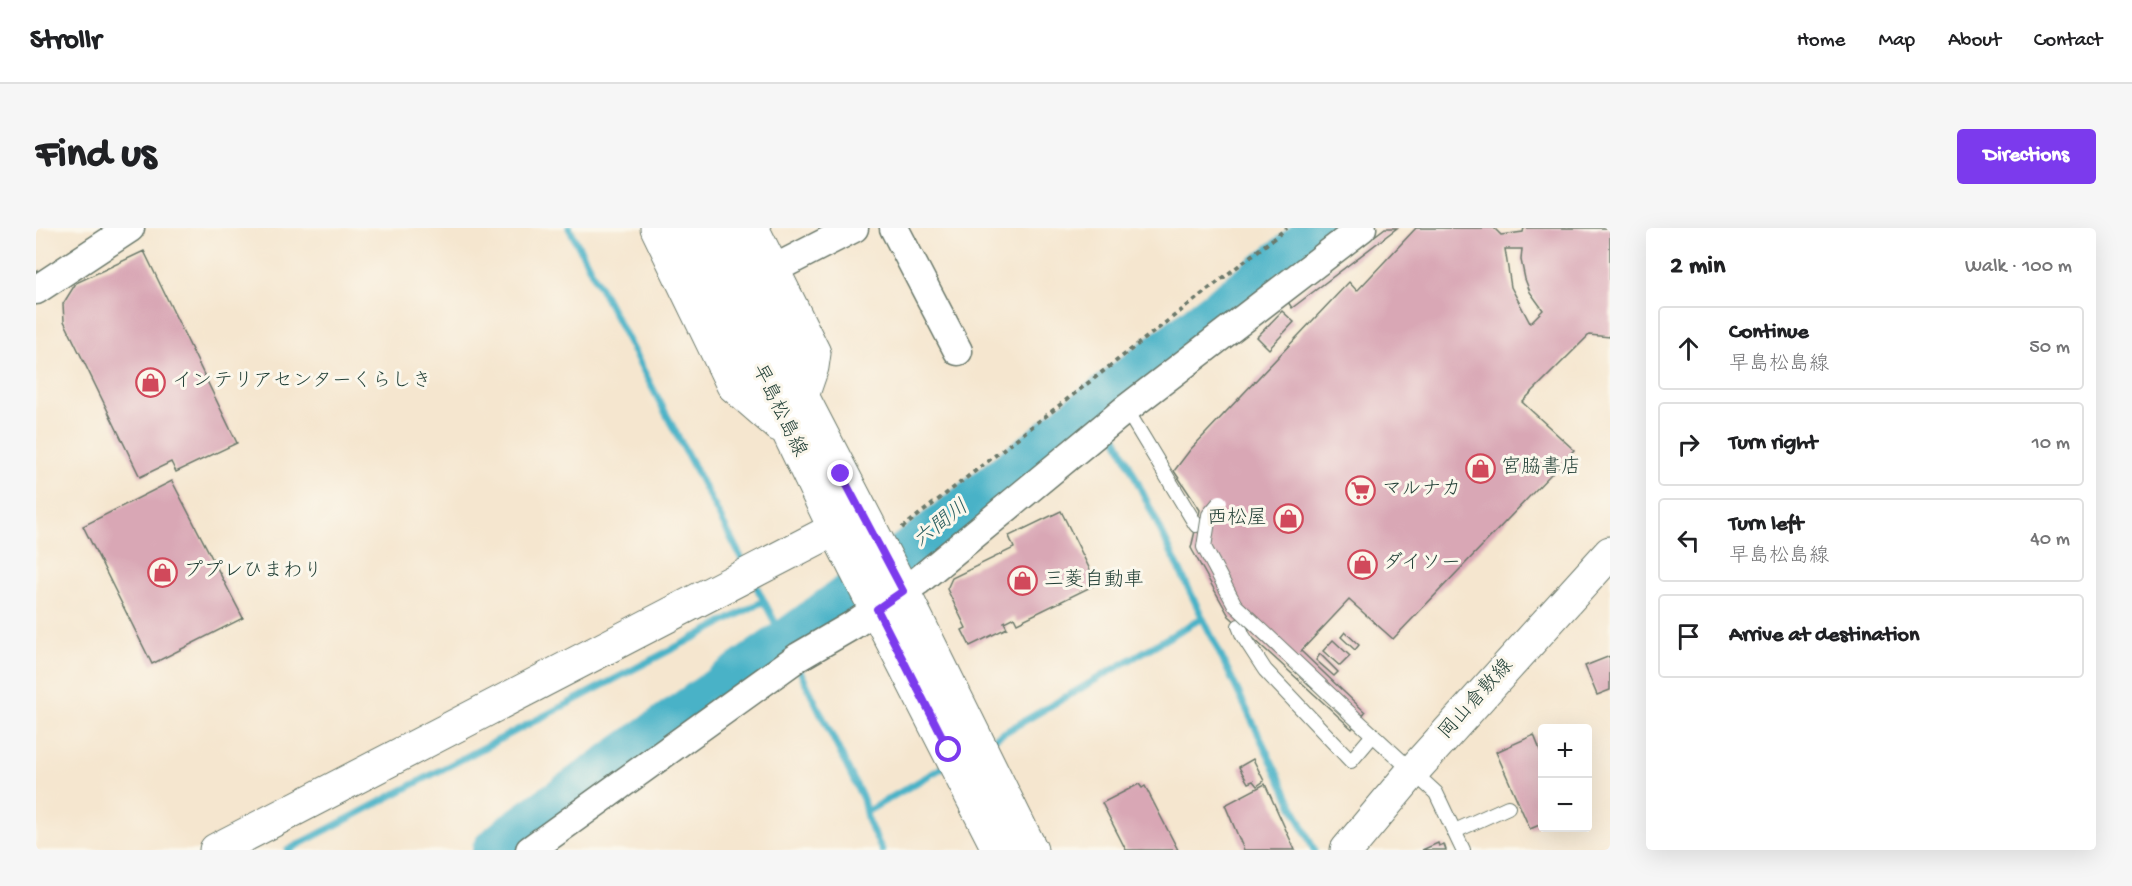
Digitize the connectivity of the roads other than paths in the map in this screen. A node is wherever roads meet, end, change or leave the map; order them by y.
1 (130, 228) edge
2 (657, 228) edge
3 (690, 228) edge
4 (723, 228) edge
5 (752, 228) edge
6 (854, 228) edge
7 (894, 228) edge
8 (1362, 228) edge
9 (772, 270) junction
10 (36, 290) edge
11 (958, 351) dead end
12 (802, 396) junction
13 (1126, 409) junction
14 (789, 435) junction
15 (1220, 502) dead end
16 (849, 522) junction
17 (1196, 525) dead end
18 (1610, 553) edge
19 (887, 595) junction
20 (1239, 626) dead end
21 (1373, 735) junction
22 (966, 752) junction
23 (1413, 771) junction
24 (1508, 807) dead end
25 (1455, 831) junction
26 (216, 850) edge
27 (530, 850) edge
28 (999, 850) edge
29 (1031, 850) edge
30 (1348, 850) edge
31 (1463, 850) edge

1 - 10 street
2 - 14 main road
3 - 14 main road, 早島松島線
4 - 12 main road, 早島松島線
5 - 9 main road
6 - 9 street
7 - 11 street
8 - 13 street
9 - 12 main road
12 - 16 main road, 早島松島線
13 - 17 lane
13 - 19 street
14 - 16 main road, 早島松島線
15 - 21 lane, bridge
16 - 19 main road, 早島松島線
16 - 26 main road
18 - 23 main road, 岡山倉敷線
19 - 22 main road, 早島松島線
19 - 27 street
20 - 21 lane
21 - 23 lane
22 - 28 main road, 早島松島線
22 - 29 main road, 早島松島線
23 - 25 lane
23 - 30 main road, 岡山倉敷線
24 - 25 lane
25 - 31 lane

